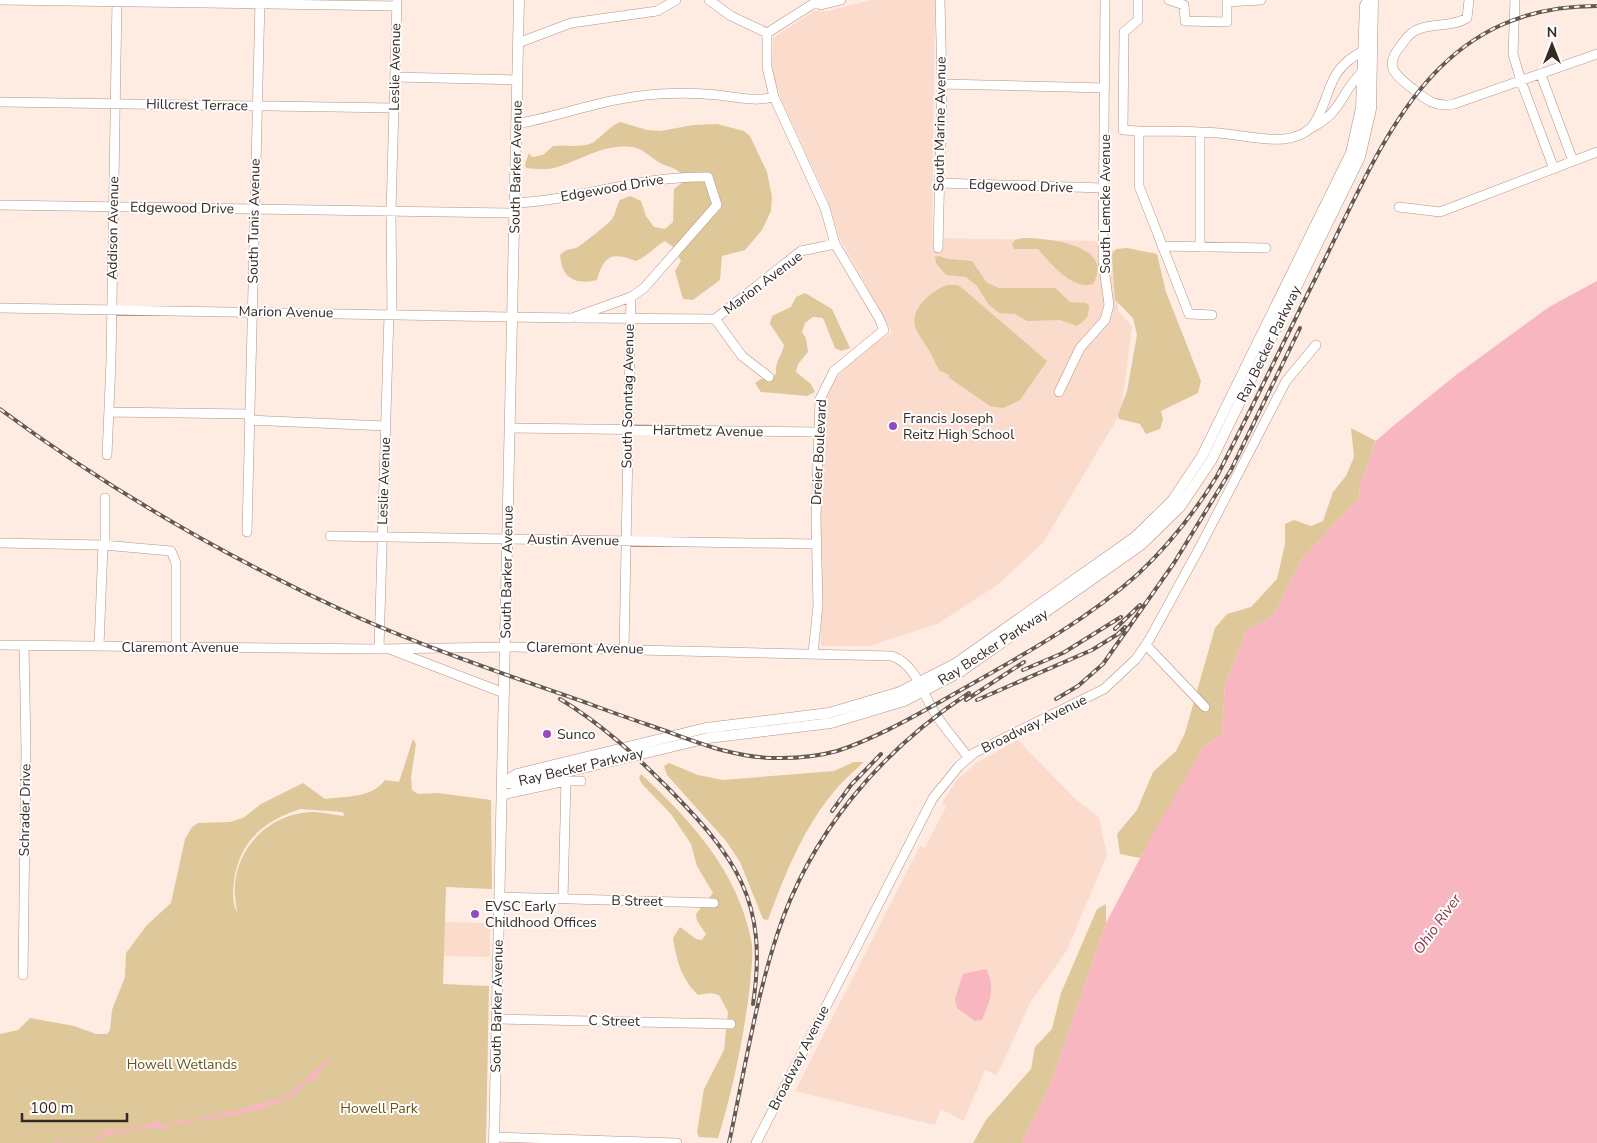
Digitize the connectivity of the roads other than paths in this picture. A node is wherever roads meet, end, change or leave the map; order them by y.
1 (0, 0) edge
2 (519, 0) edge
3 (676, 0) edge
4 (709, 0) edge
5 (841, 0) edge
6 (940, 0) edge
7 (1105, 0) edge
8 (1138, 0) edge
9 (1169, 0) edge
10 (1261, 0) edge
11 (1368, 0) edge
12 (1373, 0) edge
13 (1469, 0) edge
14 (1515, 0) edge
15 (117, 1) edge
16 (816, 1) edge
17 (260, 2) edge
18 (397, 3) edge
19 (768, 33) junction
20 (518, 44) junction
21 (1363, 51) junction
22 (1597, 54) edge
23 (1363, 71) junction
24 (1541, 75) junction
25 (395, 77) junction
26 (517, 80) junction
27 (1521, 81) junction
28 (942, 84) junction
29 (1104, 88) junction
30 (774, 97) junction
31 (0, 102) edge
32 (115, 104) junction
33 (257, 106) junction
34 (394, 108) junction
35 (516, 124) junction
36 (1312, 127) junction
37 (1139, 131) junction
38 (1200, 132) junction
39 (1597, 152) edge
40 (1573, 161) junction
41 (1554, 169) junction
42 (939, 183) junction
43 (1103, 188) junction
44 (0, 205) edge
45 (112, 207) junction
46 (1400, 207) dead end
47 (515, 208) junction
48 (254, 209) junction
49 (391, 211) junction
50 (835, 244) junction
51 (1162, 246) junction
52 (1200, 247) junction
53 (938, 248) dead end
54 (1266, 248) dead end
55 (631, 297) junction
56 (0, 308) edge
57 (112, 310) junction
58 (251, 311) junction
59 (391, 314) junction
60 (1212, 314) dead end
61 (512, 317) junction
62 (572, 318) junction
63 (630, 318) junction
64 (715, 319) junction
65 (1316, 345) dead end
66 (769, 377) dead end
67 (1059, 392) dead end
68 (109, 412) junction
69 (249, 417) junction
70 (386, 426) junction
71 (510, 428) junction
72 (628, 430) junction
73 (817, 432) junction
74 (107, 455) dead end
75 (105, 498) dead end
76 (247, 532) dead end
77 (330, 536) dead end
78 (382, 536) junction
79 (508, 538) junction
80 (626, 541) junction
81 (0, 543) edge
82 (816, 544) junction
83 (104, 545) junction
84 (0, 645) edge
85 (24, 645) junction
86 (1146, 645) junction
87 (99, 646) junction
88 (176, 647) junction
89 (505, 647) junction
90 (383, 649) junction
91 (624, 649) junction
92 (812, 653) junction
93 (922, 687) junction
94 (504, 693) junction
95 (1205, 706) dead end
96 (968, 757) junction
97 (566, 781) junction
98 (581, 781) dead end
99 (502, 783) junction
100 (502, 794) junction
101 (500, 897) junction
102 (563, 899) junction
103 (714, 903) dead end
104 (23, 975) dead end
105 (497, 1019) junction
106 (731, 1024) dead end
107 (770, 1116) junction
108 (494, 1140) edge
109 (677, 1143) edge
110 (756, 1143) edge
111 (760, 1143) edge

1 - 15 street
2 - 20 main road, South Barker Avenue
3 - 20 street
4 - 19 street
5 - 16 street
6 - 28 street, South Marine Avenue
7 - 29 street, South Lemcke Avenue
8 - 37 street
9 - 10 street
11 - 21 main road, Ray Becker Parkway
12 - 93 main road, Ray Becker Parkway
13 - 27 street
14 - 27 street
15 - 17 street
15 - 32 street, Addison Avenue
16 - 19 street
17 - 18 street
17 - 33 street, South Tunis Avenue
18 - 25 street, Leslie Avenue
19 - 30 street, Dreier Boulevard
20 - 26 main road, South Barker Avenue
21 - 23 main road, Ray Becker Parkway
21 - 36 street
22 - 24 street
23 - 36 street
23 - 93 main road, Ray Becker Parkway
24 - 27 street
24 - 40 street
25 - 26 street
25 - 34 street, Leslie Avenue
26 - 35 main road, South Barker Avenue
27 - 41 street
28 - 29 street
28 - 42 street, South Marine Avenue
29 - 43 street, South Lemcke Avenue
30 - 35 street
30 - 50 street, Dreier Boulevard
31 - 32 street, Hillcrest Terrace
32 - 33 street, Hillcrest Terrace
32 - 45 street, Addison Avenue
33 - 34 street, Hillcrest Terrace
33 - 48 street, South Tunis Avenue
34 - 49 street, Leslie Avenue
35 - 47 main road, South Barker Avenue
36 - 38 street
37 - 38 street
37 - 51 street
38 - 52 street
39 - 40 street
40 - 41 street
41 - 46 street
42 - 43 street, Edgewood Drive
42 - 53 street, South Marine Avenue
43 - 67 street, South Lemcke Avenue
44 - 45 street, Edgewood Drive
45 - 48 street, Edgewood Drive
45 - 57 street, Addison Avenue
47 - 49 street, Edgewood Drive
47 - 55 street, Edgewood Drive
47 - 61 main road, South Barker Avenue
48 - 49 street, Edgewood Drive
48 - 58 street, South Tunis Avenue
49 - 59 street, Leslie Avenue
50 - 64 street, Marion Avenue
50 - 73 street, Dreier Boulevard
51 - 52 street
51 - 60 street
52 - 54 street
55 - 62 street, Marion Avenue
55 - 63 street, South Sonntag Avenue
56 - 57 street, Marion Avenue
57 - 58 street, Marion Avenue
57 - 68 street, Addison Avenue
58 - 59 street, Marion Avenue
58 - 69 street, South Tunis Avenue
59 - 61 street, Marion Avenue
59 - 70 street, Leslie Avenue
61 - 62 street, Marion Avenue
61 - 71 main road, South Barker Avenue
62 - 63 street, Marion Avenue
63 - 64 street, Marion Avenue
63 - 72 street, South Sonntag Avenue
64 - 66 street
65 - 86 street, Broadway Avenue
68 - 69 street
68 - 74 street, Addison Avenue
69 - 70 street
69 - 76 street, South Tunis Avenue
70 - 78 street, Leslie Avenue
71 - 72 street, Hartmetz Avenue
71 - 79 main road, South Barker Avenue
72 - 73 street, Hartmetz Avenue
72 - 80 street, South Sonntag Avenue
73 - 82 street, Dreier Boulevard
75 - 83 street
77 - 78 street, Austin Avenue
78 - 79 street, Austin Avenue
78 - 90 street, Leslie Avenue
79 - 80 street, Austin Avenue
79 - 89 main road, South Barker Avenue
80 - 82 street, Austin Avenue
80 - 91 street, South Sonntag Avenue
81 - 83 street
82 - 92 street, Dreier Boulevard
83 - 87 street
83 - 88 street
84 - 85 street, Claremont Avenue
85 - 87 street, Claremont Avenue
85 - 104 street, Schrader Drive
86 - 95 street
86 - 96 street, Broadway Avenue
87 - 88 street, Claremont Avenue
88 - 90 street, Claremont Avenue
89 - 90 street, Claremont Avenue
89 - 91 street, Claremont Avenue
89 - 94 main road, South Barker Avenue
90 - 94 street
91 - 92 street, Claremont Avenue
92 - 93 street, Claremont Avenue
93 - 96 street, Claremont Avenue
93 - 99 main road, Ray Becker Parkway
94 - 99 main road, South Barker Avenue
96 - 107 street, Broadway Avenue
97 - 98 street
97 - 100 street
97 - 102 street
99 - 100 main road, South Barker Avenue
100 - 101 main road, South Barker Avenue
101 - 102 street, B Street
101 - 105 main road, South Barker Avenue
102 - 103 street, B Street
105 - 106 street, C Street
105 - 108 main road, South Barker Avenue
107 - 110 street, Broadway Avenue
107 - 111 street
108 - 109 street

